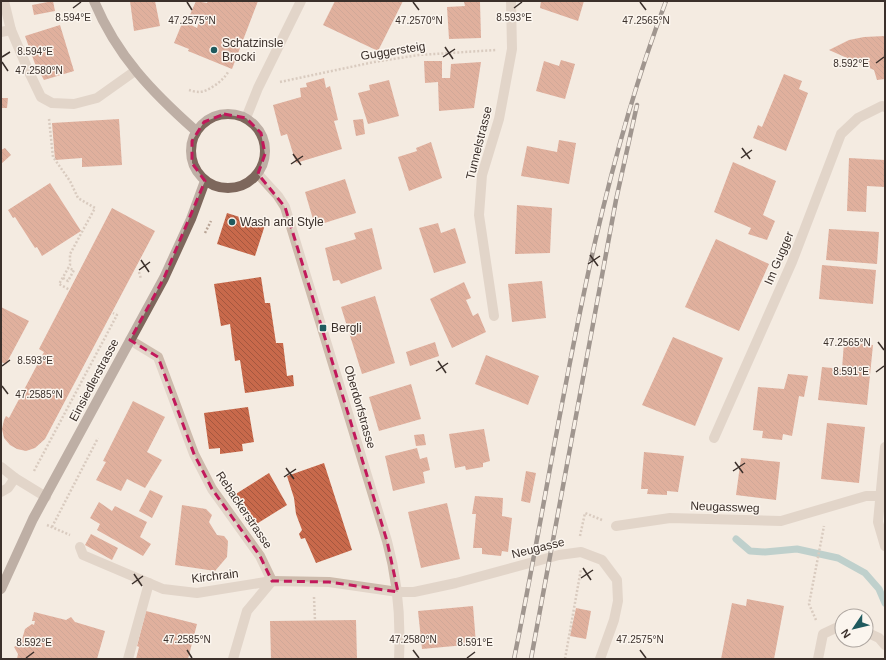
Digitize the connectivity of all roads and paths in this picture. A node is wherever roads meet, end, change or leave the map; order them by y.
1 (4, 1) edge
2 (94, 1) edge
3 (301, 1) edge
4 (511, 1) edge
5 (6, 31) edge
6 (512, 49) junction
7 (135, 71) junction
8 (228, 72) dead end
9 (280, 82) dead end
10 (189, 90) dead end
11 (52, 103) junction
12 (885, 107) edge
13 (246, 118) junction
14 (196, 131) junction
15 (258, 174) junction
16 (205, 181) junction
17 (68, 268) junction
18 (139, 272) dead end
19 (63, 278) junction
20 (141, 278) dead end
21 (70, 290) dead end
22 (112, 313) dead end
23 (494, 316) dead end
24 (130, 340) junction
25 (714, 438) dead end
26 (885, 447) edge
27 (1, 466) edge
28 (15, 478) junction
29 (27, 485) junction
30 (1, 492) edge
31 (883, 496) edge
32 (46, 497) junction
33 (33, 518) junction
34 (616, 526) joint
35 (580, 534) dead end
36 (821, 539) dead end
37 (885, 546) edge
38 (80, 547) joint
39 (580, 552) junction
40 (272, 581) junction
41 (313, 582) junction
42 (149, 583) junction
43 (1, 589) edge
44 (398, 592) junction
45 (315, 621) dead end
46 (834, 629) edge
47 (823, 634) junction
48 (874, 636) edge
49 (885, 645) edge
50 (128, 659) edge
51 (233, 659) edge
52 (399, 659) edge
53 (565, 659) edge
54 (600, 659) edge
55 (818, 659) edge

1 - 5 street
2 - 7 main road
3 - 13 street
4 - 6 street, Tunnelstrasse
5 - 11 street
6 - 9 path, Guggersteig
6 - 23 street, Tunnelstrasse
7 - 11 street
7 - 14 main road
8 - 10 path
11 - 17 path
12 - 25 street, Im Gugger
13 - 14 main road
13 - 15 main road
14 - 16 main road
15 - 16 main road
15 - 44 street, Oberdorfstrasse
16 - 24 main road, Einsiedlerstrasse
17 - 19 path
17 - 19 path
18 - 20 path
19 - 21 path
22 - 29 path
24 - 32 main road, Einsiedlerstrasse
24 - 40 street, Rebackerstrasse
26 - 31 street
27 - 28 street
28 - 29 street
28 - 30 street
29 - 32 street
31 - 34 street, Neugassweg
31 - 37 street
32 - 33 main road, Einsiedlerstrasse
33 - 38 path
33 - 43 main road, Einsiedlerstrasse
34 - 35 path
36 - 47 path
38 - 42 street, Kirchrain
39 - 44 street, Neugasse
39 - 53 path
39 - 54 street, Neugasse
40 - 41 street, Kirchrain
40 - 42 street, Kirchrain
40 - 51 street
41 - 44 street, Kirchrain
41 - 45 path
42 - 50 street
44 - 52 street, Oberdorfstrasse
46 - 47 street
47 - 55 street
48 - 49 street

